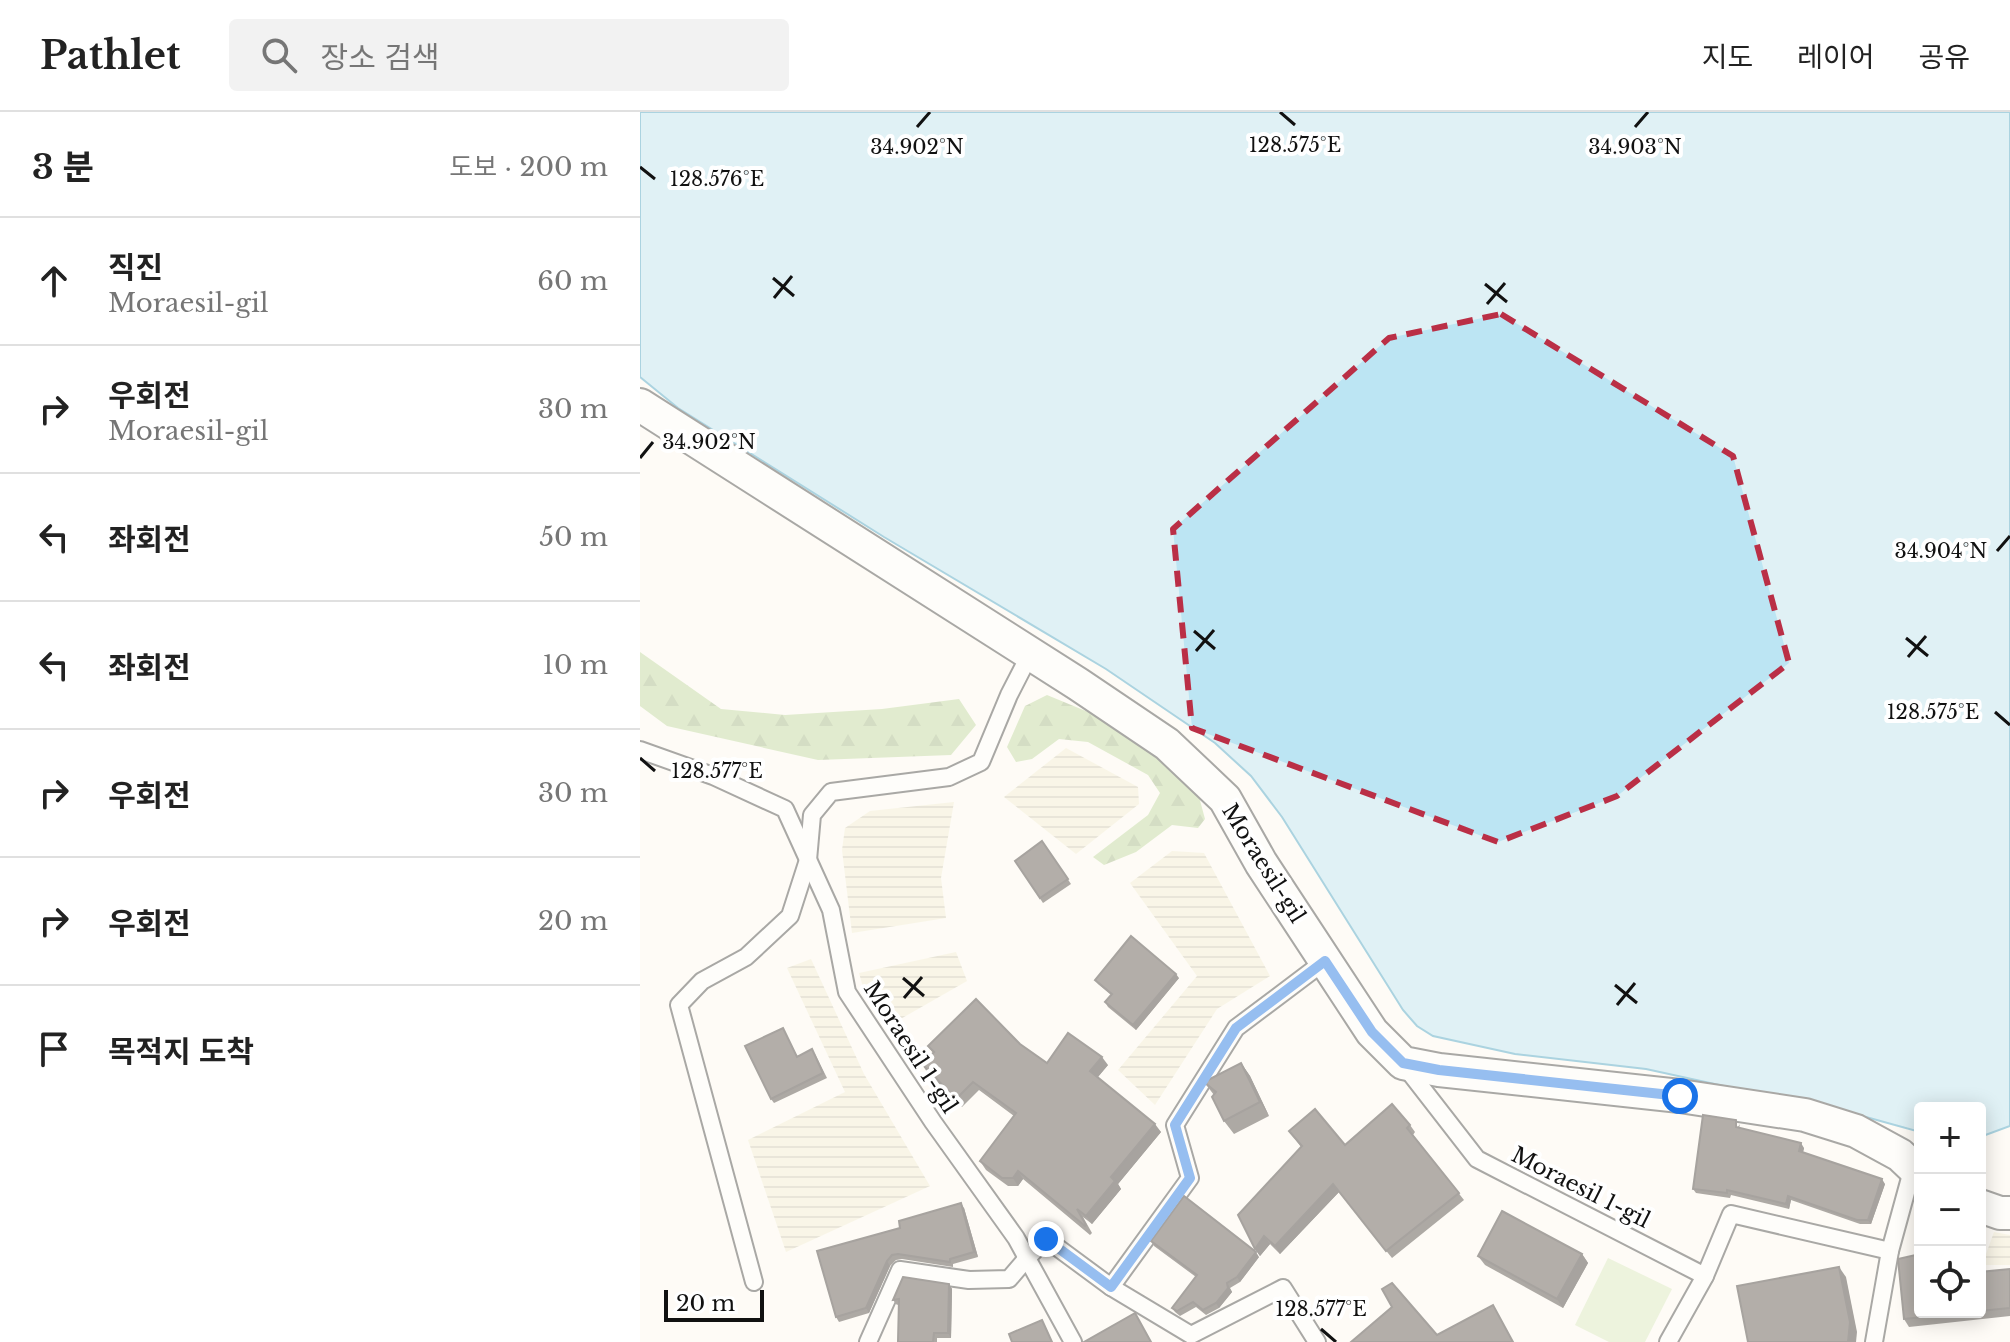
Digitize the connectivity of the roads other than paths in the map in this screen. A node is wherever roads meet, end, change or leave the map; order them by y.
1 (640, 405) edge
2 (1030, 654) junction
3 (640, 750) edge
4 (808, 860) junction
5 (1325, 961) junction
6 (1403, 1063) junction
7 (1914, 1169) edge
8 (1915, 1174) edge
9 (1986, 1208) edge
10 (2010, 1213) edge
11 (1890, 1251) junction
12 (1027, 1258) junction
13 (1705, 1276) junction
14 (754, 1282) dead end
15 (1111, 1287) junction
16 (868, 1342) edge
17 (1073, 1342) edge
18 (1317, 1342) edge
19 (1668, 1342) edge
20 (1874, 1342) edge

1 - 2 street, Moraesil-gil
2 - 4 lane
2 - 5 street, Moraesil-gil
3 - 4 lane, Moraesil 1-gil
4 - 12 lane, Moraesil 1-gil
4 - 14 lane
5 - 6 street, Moraesil-gil
5 - 15 lane
6 - 7 street
6 - 13 lane, Moraesil 1-gil
8 - 11 lane
9 - 10 street
11 - 13 lane
11 - 20 lane
12 - 15 lane
12 - 16 lane
12 - 17 lane, Moraesil 1-gil
13 - 19 lane
15 - 18 lane

